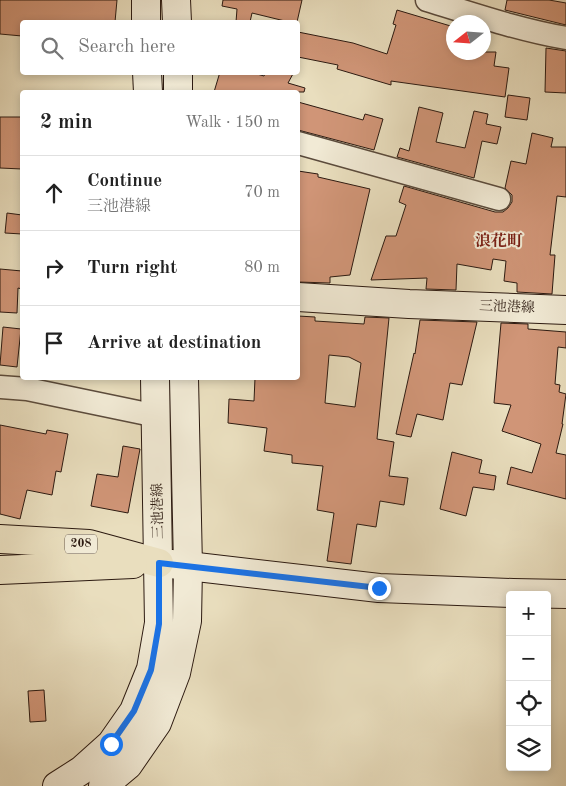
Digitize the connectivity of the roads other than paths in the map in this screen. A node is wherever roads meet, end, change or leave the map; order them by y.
1 (146, 0) edge
2 (176, 0) edge
3 (427, 0) edge
4 (146, 20) edge
5 (177, 20) edge
6 (566, 38) edge
7 (148, 75) edge
8 (178, 75) edge
9 (148, 90) edge
10 (178, 90) edge
11 (300, 144) edge
12 (499, 199) dead end
13 (300, 297) edge
14 (566, 310) edge
15 (156, 380) edge
16 (184, 380) edge
17 (0, 387) edge
18 (156, 416) junction
19 (0, 539) edge
20 (159, 563) junction
21 (188, 566) junction
22 (0, 570) edge
23 (566, 594) edge
24 (57, 786) edge
25 (104, 786) edge

1 - 4 main road
2 - 5 main road
3 - 6 street
7 - 9 main road
8 - 10 main road
11 - 12 street
13 - 14 main road, 三池港線
15 - 18 main road, 三池港線
16 - 21 main road, 三池港線
17 - 18 street
18 - 20 main road, 三池港線
19 - 20 highway, 208
20 - 21 main road
20 - 22 highway, 208
20 - 24 main road, 三池港線
21 - 23 main road
21 - 25 main road, 三池港線

